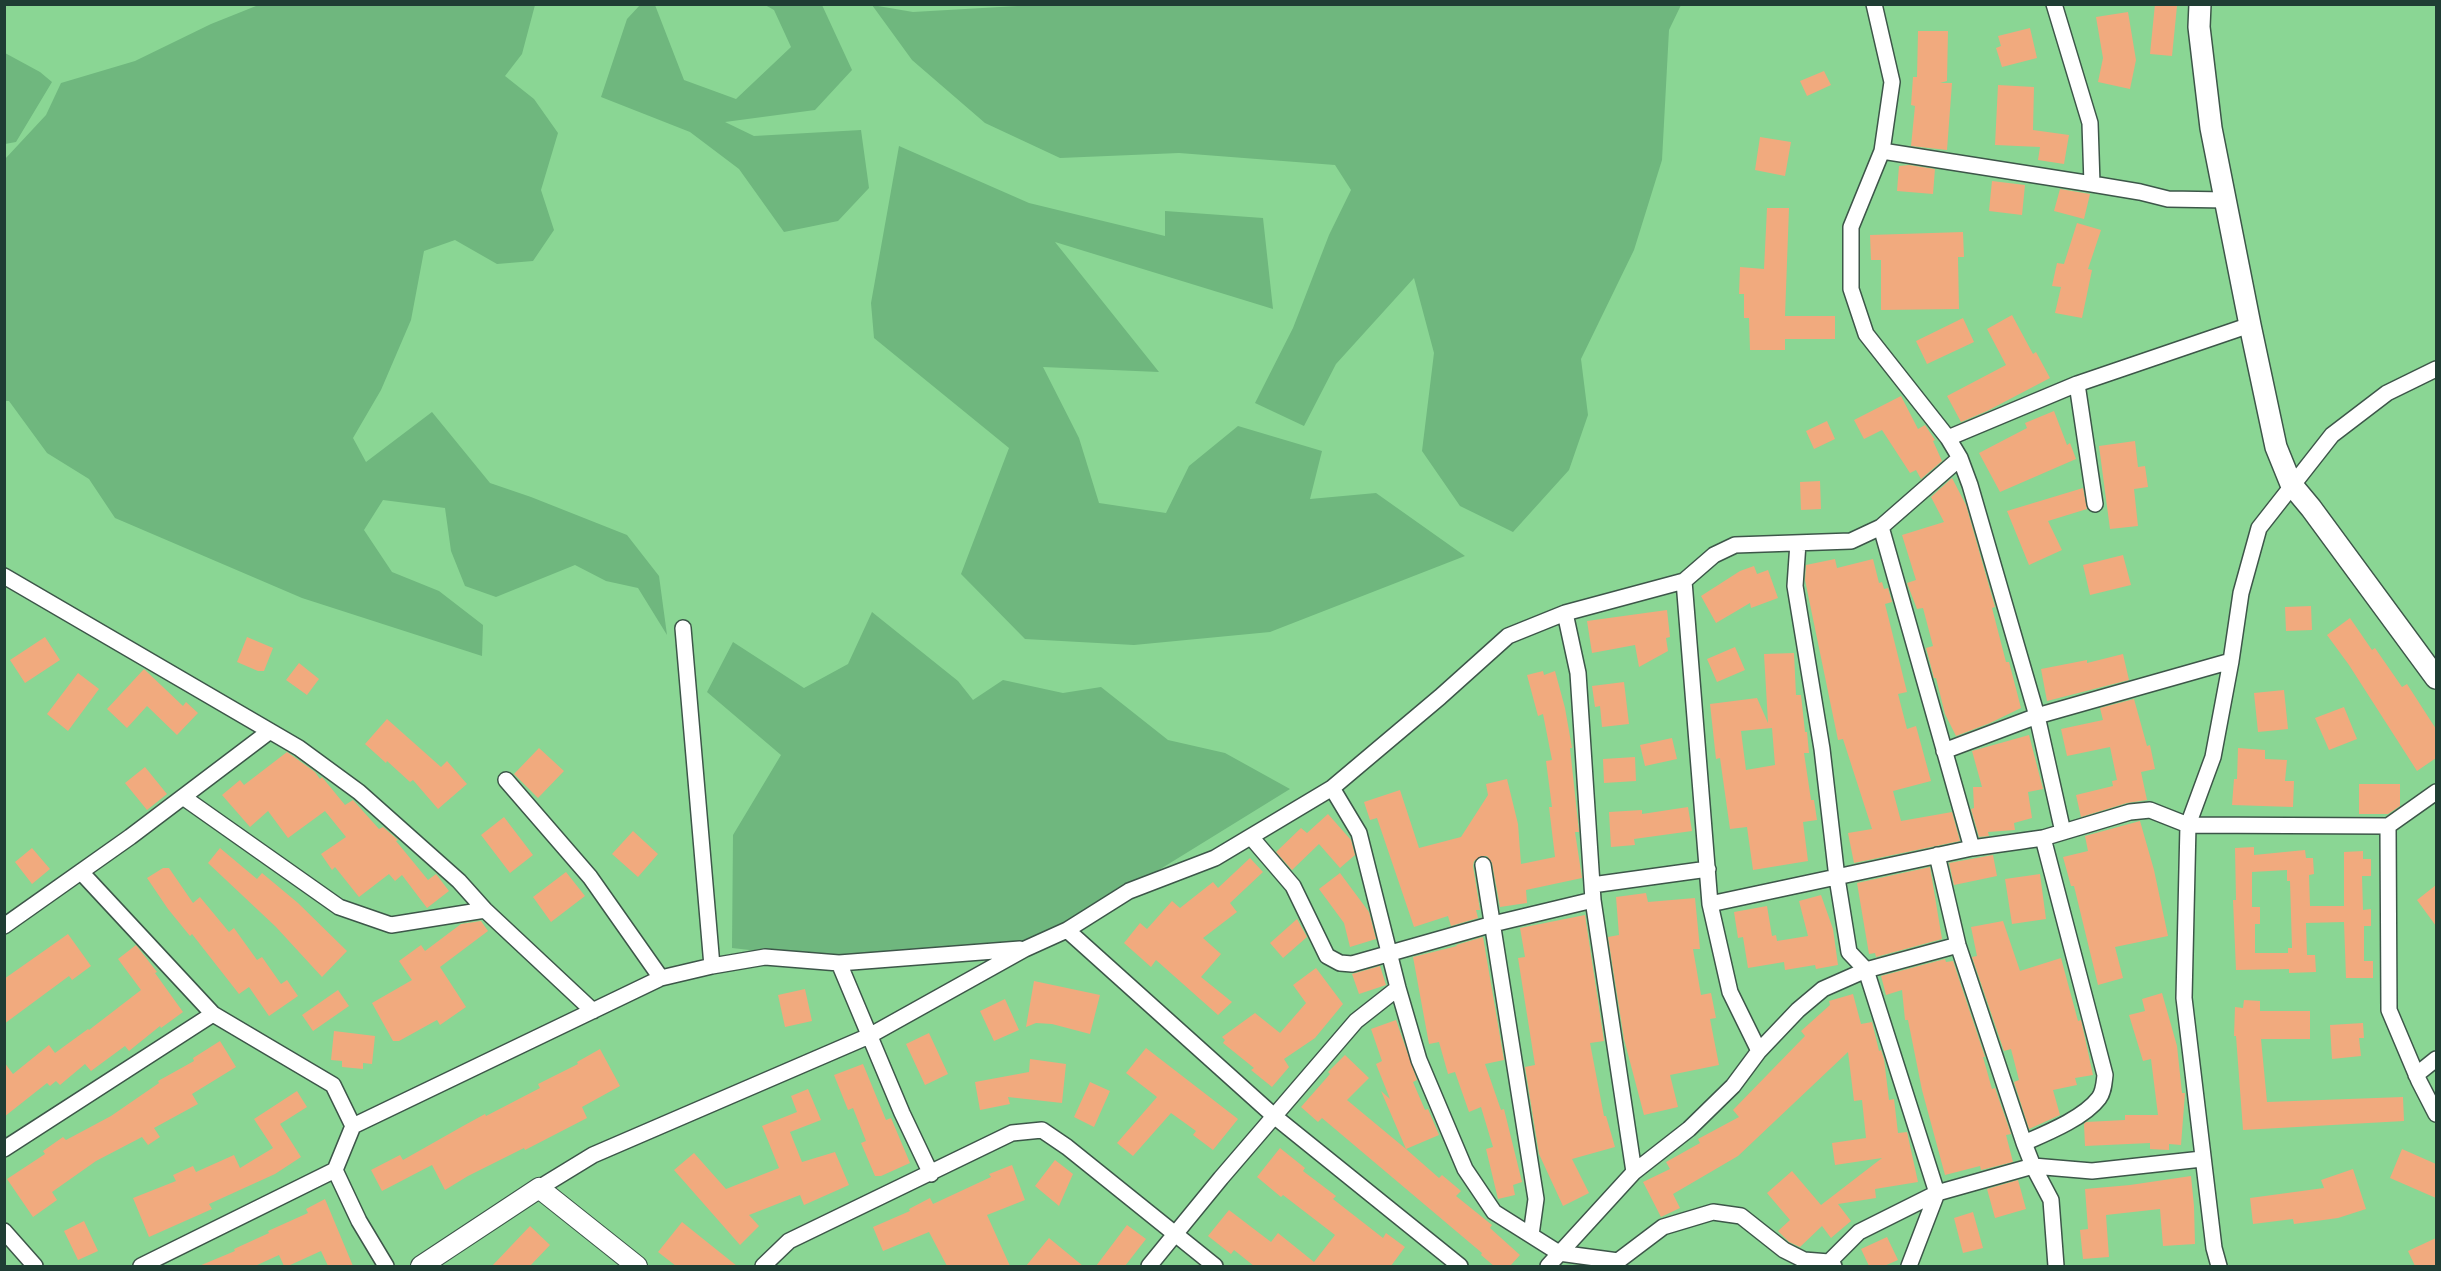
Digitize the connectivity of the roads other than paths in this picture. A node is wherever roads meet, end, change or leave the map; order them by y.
1 (1874, 4) edge
2 (2054, 4) edge
3 (2188, 4) edge
4 (2200, 4) edge
5 (2199, 27) junction
6 (1882, 151) junction
7 (2092, 184) junction
8 (2226, 200) junction
9 (2250, 325) junction
10 (2436, 369) edge
11 (2077, 384) junction
12 (1948, 438) junction
13 (1960, 458) junction
14 (2291, 484) junction
15 (2096, 504) dead end
16 (1881, 527) junction
17 (1798, 543) junction
18 (4, 576) edge
19 (1684, 581) junction
20 (1565, 613) junction
21 (683, 628) dead end
22 (2231, 661) junction
23 (2436, 678) edge
24 (2037, 716) junction
25 (270, 731) junction
26 (1944, 751) junction
27 (506, 780) dead end
28 (1332, 788) junction
29 (2436, 792) edge
30 (183, 797) junction
31 (2188, 825) junction
32 (2388, 826) junction
33 (2063, 832) junction
34 (1251, 837) junction
35 (2043, 838) junction
36 (1972, 848) junction
37 (1937, 855) junction
38 (1483, 864) dead end
39 (1708, 869) junction
40 (81, 872) junction
41 (1837, 878) junction
42 (1593, 892) junction
43 (1710, 904) junction
44 (485, 910) junction
45 (1493, 924) junction
46 (4, 926) edge
47 (1067, 930) junction
48 (1958, 945) junction
49 (1025, 949) junction
50 (1390, 952) junction
51 (840, 963) junction
52 (712, 966) junction
53 (1866, 970) junction
54 (662, 978) junction
55 (1398, 988) junction
56 (593, 1011) junction
57 (213, 1014) junction
58 (869, 1036) junction
59 (1759, 1051) junction
60 (2436, 1059) edge
61 (2416, 1075) junction
62 (2436, 1114) edge
63 (1274, 1116) junction
64 (353, 1126) junction
65 (2024, 1143) junction
66 (4, 1149) edge
67 (2202, 1159) junction
68 (2033, 1166) junction
69 (334, 1170) junction
70 (1634, 1172) junction
71 (931, 1174) junction
72 (539, 1188) junction
73 (1937, 1193) junction
74 (4, 1231) edge
75 (1174, 1234) junction
76 (1531, 1235) junction
77 (1559, 1253) junction
78 (1616, 1264) edge
79 (1832, 1264) edge
80 (35, 1266) edge
81 (141, 1266) edge
82 (386, 1266) edge
83 (421, 1266) edge
84 (637, 1266) edge
85 (763, 1266) edge
86 (1149, 1266) edge
87 (1215, 1266) edge
88 (1460, 1266) edge
89 (1548, 1266) edge
90 (1909, 1266) edge
91 (2056, 1266) edge
92 (2219, 1266) edge

1 - 6 street
2 - 7 street
3 - 5 main road
4 - 5 main road
5 - 8 main road
6 - 7 street
6 - 12 street
7 - 8 street
8 - 9 main road
9 - 11 street
9 - 14 main road
10 - 14 street
11 - 12 street
11 - 15 street
12 - 13 street
13 - 16 street
13 - 24 street
14 - 22 street
14 - 23 main road
16 - 17 street
16 - 26 street
17 - 19 street
17 - 41 street
18 - 25 street
19 - 20 street
19 - 39 street
20 - 28 street
20 - 42 street
21 - 52 street
22 - 24 street
22 - 31 street
24 - 26 street
24 - 33 street
25 - 30 street
25 - 44 street
26 - 36 street
27 - 54 street
28 - 34 street
28 - 50 street
29 - 32 street
30 - 40 street
30 - 44 street
31 - 32 street
31 - 33 street
31 - 67 street
32 - 61 street
33 - 35 street
34 - 47 street
34 - 50 street
35 - 36 street
35 - 65 street
36 - 37 street
37 - 41 street
37 - 48 street
38 - 45 street
39 - 42 street
39 - 43 street
40 - 46 street
40 - 57 street
41 - 43 street
41 - 53 street
42 - 45 street
42 - 70 street
43 - 59 street
44 - 56 street
45 - 50 street
45 - 76 street
47 - 49 street
47 - 63 street
48 - 53 street
48 - 65 street
49 - 51 street
49 - 58 street
50 - 55 street
51 - 52 street
51 - 58 street
52 - 54 street
53 - 59 street
53 - 73 street
54 - 56 street
55 - 63 street
55 - 76 street
56 - 64 street
57 - 64 street
57 - 66 street
58 - 71 street
58 - 72 street
59 - 70 street
60 - 61 street
61 - 62 street
63 - 75 street
63 - 88 street
64 - 69 street
65 - 68 street
67 - 68 street
67 - 92 street
68 - 73 street
68 - 91 street
69 - 81 street
69 - 82 street
70 - 77 street
71 - 75 street
71 - 85 street
72 - 83 street
72 - 84 street
73 - 79 street
73 - 90 street
74 - 80 street
75 - 86 street
75 - 87 street
76 - 77 street
77 - 78 street
77 - 89 street
78 - 79 street

